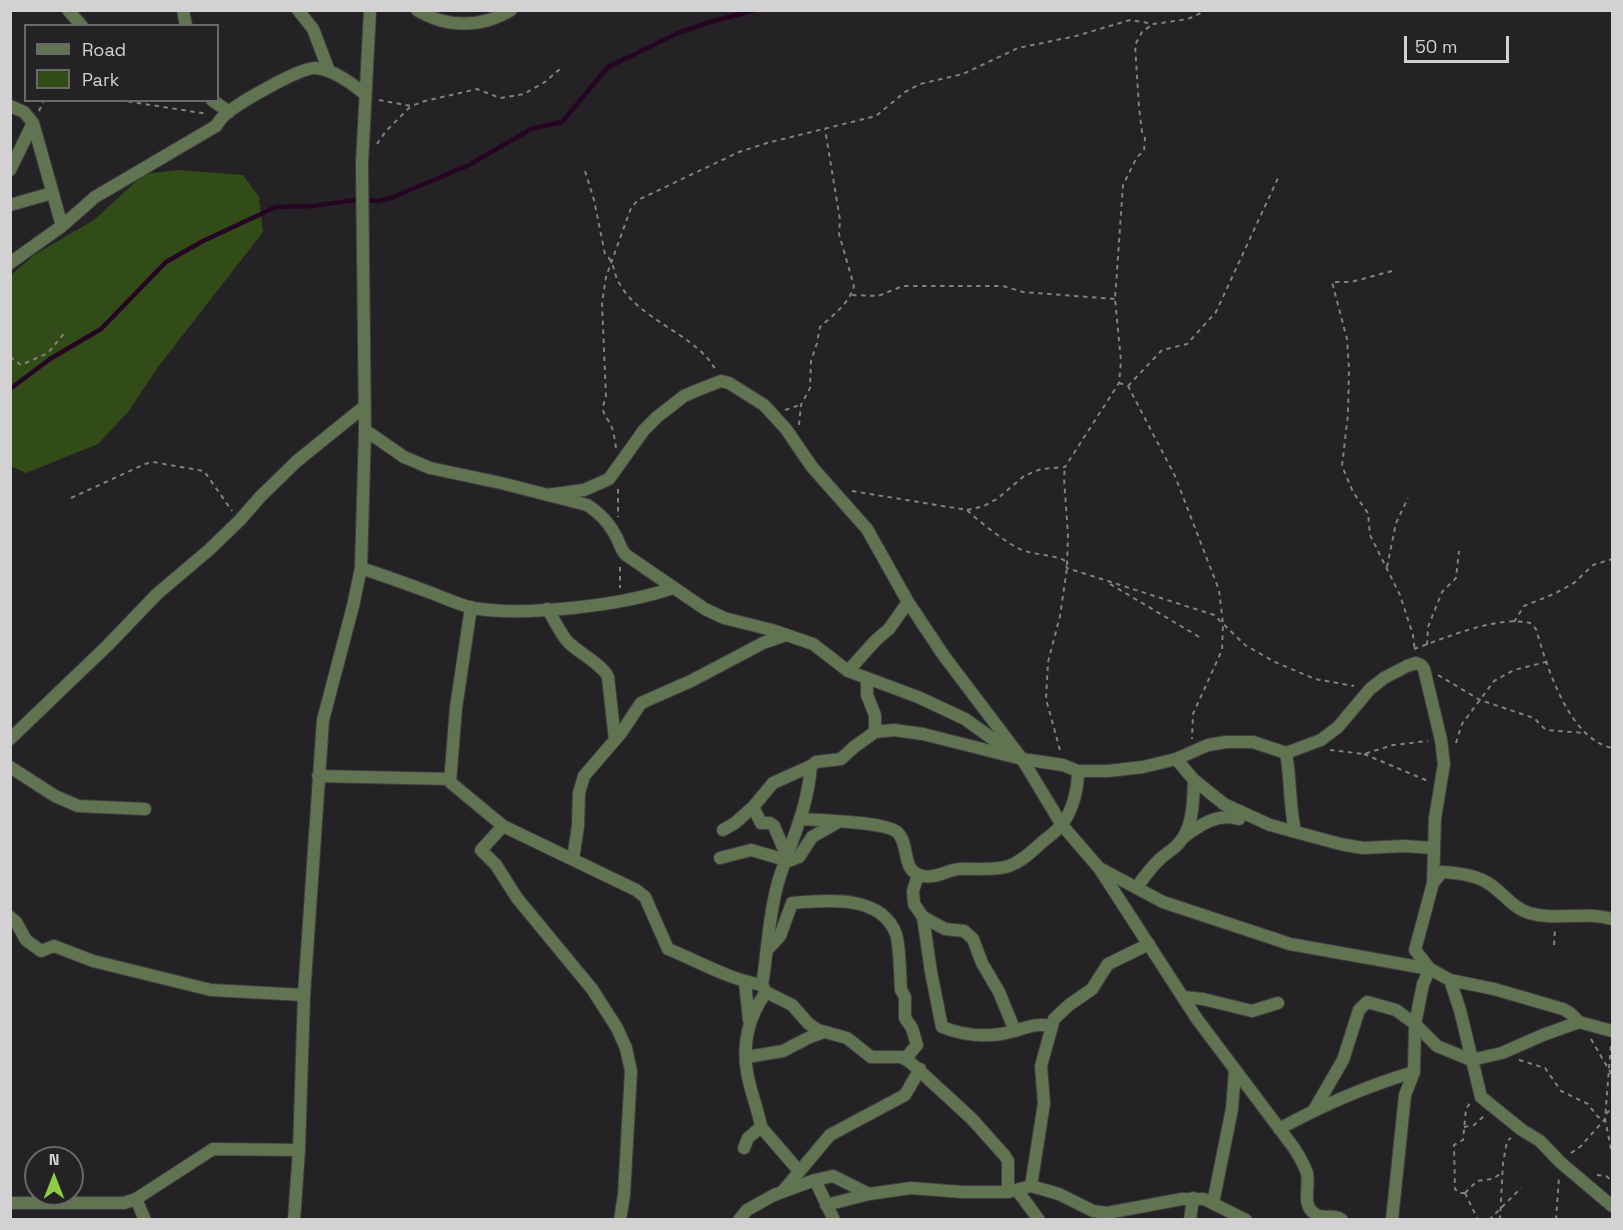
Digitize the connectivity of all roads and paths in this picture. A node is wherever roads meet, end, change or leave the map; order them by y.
1 (68, 10) edge
2 (298, 10) edge
3 (370, 10) edge
4 (417, 10) edge
5 (510, 10) edge
6 (1207, 10) edge
7 (80, 24) edge
8 (1154, 24) junction
9 (561, 68) dead end
10 (329, 71) junction
11 (365, 94) junction
12 (134, 102) edge
13 (214, 102) edge
14 (10, 106) edge
15 (411, 106) junction
16 (226, 114) junction
17 (33, 123) junction
18 (825, 129) junction
19 (362, 164) junction
20 (10, 170) edge
21 (585, 171) dead end
22 (1278, 178) dead end
23 (52, 193) junction
24 (10, 205) edge
25 (62, 226) junction
26 (612, 260) junction
27 (10, 263) edge
28 (1392, 271) dead end
29 (852, 295) junction
30 (1115, 299) junction
31 (66, 331) dead end
32 (10, 357) edge
33 (721, 381) junction
34 (1119, 383) junction
35 (1128, 386) junction
36 (365, 406) junction
37 (365, 430) junction
38 (797, 443) junction
39 (618, 467) junction
40 (1065, 467) junction
41 (831, 488) junction
42 (547, 495) junction
43 (71, 498) dead end
44 (1408, 498) dead end
45 (967, 510) junction
46 (240, 520) junction
47 (618, 542) junction
48 (1459, 551) dead end
49 (1612, 559) edge
50 (1387, 567) junction
51 (361, 568) junction
52 (1067, 568) junction
53 (1105, 581) junction
54 (673, 588) junction
55 (618, 600) junction
56 (908, 602) junction
57 (471, 607) junction
58 (547, 609) junction
59 (1515, 622) junction
60 (1223, 624) junction
61 (786, 635) junction
62 (1201, 638) dead end
63 (1427, 645) junction
64 (1414, 649) junction
65 (1546, 662) junction
66 (1420, 666) junction
67 (848, 670) junction
68 (867, 678) junction
69 (1370, 689) junction
70 (1480, 700) junction
71 (876, 732) junction
72 (1588, 733) junction
73 (10, 739) edge
74 (615, 740) junction
75 (1441, 740) junction
76 (1612, 748) edge
77 (1195, 750) junction
78 (1330, 750) dead end
79 (1286, 753) junction
80 (1364, 754) junction
81 (1444, 756) junction
82 (1022, 759) junction
83 (1176, 759) junction
84 (1063, 765) junction
85 (811, 766) junction
86 (10, 767) edge
87 (1078, 771) junction
88 (318, 776) junction
89 (450, 779) junction
90 (1194, 780) junction
91 (1440, 786) junction
92 (753, 807) junction
93 (145, 808) dead end
94 (801, 819) junction
95 (1239, 819) dead end
96 (840, 822) junction
97 (1062, 825) junction
98 (503, 826) junction
99 (723, 830) dead end
100 (1295, 831) junction
101 (1183, 837) junction
102 (1433, 848) junction
103 (720, 858) dead end
104 (573, 859) junction
105 (786, 860) junction
106 (1100, 868) junction
107 (918, 874) junction
108 (1433, 883) junction
109 (1137, 887) junction
110 (10, 917) edge
111 (923, 917) junction
112 (1612, 920) edge
113 (1149, 944) junction
114 (768, 949) junction
115 (1430, 969) junction
116 (1450, 980) junction
117 (745, 982) junction
118 (764, 988) junction
119 (304, 995) junction
120 (1183, 997) junction
121 (1278, 1003) dead end
122 (749, 1021) junction
123 (1580, 1023) junction
124 (1415, 1024) junction
125 (1052, 1026) junction
126 (1016, 1031) junction
127 (825, 1032) junction
128 (1612, 1032) edge
129 (1511, 1048) junction
130 (747, 1056) junction
131 (905, 1059) junction
132 (1471, 1060) junction
133 (1608, 1068) junction
134 (920, 1069) junction
135 (1235, 1070) junction
136 (1414, 1072) junction
137 (1612, 1075) edge
138 (1480, 1095) junction
139 (1612, 1108) edge
140 (1314, 1110) junction
141 (1489, 1115) dead end
142 (1605, 1118) junction
143 (760, 1127) junction
144 (1464, 1127) junction
145 (1612, 1127) edge
146 (1607, 1128) junction
147 (1279, 1129) junction
148 (1522, 1130) junction
149 (744, 1148) dead end
150 (299, 1150) junction
151 (1612, 1154) edge
152 (1560, 1162) junction
153 (800, 1171) junction
154 (1502, 1173) junction
155 (1594, 1175) dead end
156 (815, 1180) junction
157 (1612, 1181) edge
158 (1031, 1186) junction
159 (1521, 1188) dead end
160 (1012, 1191) junction
161 (782, 1192) junction
162 (1465, 1193) junction
163 (869, 1194) junction
164 (1193, 1197) junction
165 (136, 1199) junction
166 (10, 1203) edge
167 (1213, 1203) junction
168 (826, 1205) junction
169 (1612, 1205) edge
170 (1500, 1210) junction
171 (1314, 1214) junction
172 (1108, 1216) edge
173 (145, 1220) edge
174 (294, 1220) edge
175 (620, 1220) edge
176 (739, 1220) edge
177 (834, 1220) edge
178 (1039, 1220) edge
179 (1190, 1220) edge
180 (1246, 1220) edge
181 (1301, 1220) edge
182 (1342, 1220) edge
183 (1392, 1220) edge
184 (1478, 1220) edge
185 (1489, 1220) edge
186 (1500, 1220) edge
187 (1556, 1220) edge

1 - 7 street
2 - 10 street
3 - 11 street
4 - 5 street
6 - 8 path
8 - 18 path
8 - 30 path
9 - 15 path
10 - 11 street
10 - 16 street
11 - 15 path
11 - 19 street
12 - 16 path
13 - 16 street
14 - 17 street
15 - 19 path
16 - 25 street
17 - 20 street
17 - 23 street
18 - 26 path
18 - 29 path
19 - 36 street
21 - 26 path
22 - 35 path
23 - 24 street
23 - 25 street
25 - 27 street
26 - 33 path
26 - 39 path
28 - 50 path
29 - 30 path
29 - 38 path
30 - 34 path
31 - 32 path
33 - 38 street
33 - 39 street
34 - 35 path
34 - 40 path
35 - 60 path
36 - 37 street
36 - 46 street
37 - 42 street
37 - 51 street
38 - 41 street
39 - 42 street
39 - 47 path
40 - 45 path
40 - 52 path
41 - 45 path
41 - 56 street
42 - 47 street
43 - 46 path
44 - 50 path
45 - 52 path
46 - 73 street
47 - 54 street
47 - 55 path
48 - 63 path
49 - 59 path
50 - 64 path
51 - 57 street
51 - 88 street
52 - 53 path
52 - 84 path
53 - 60 path
53 - 62 path
54 - 55 street
54 - 61 street
55 - 58 street
56 - 67 street
56 - 82 street
57 - 58 street
57 - 89 street
58 - 74 street
59 - 63 path
59 - 65 path
60 - 69 path
60 - 77 path
61 - 67 street
61 - 74 street
63 - 64 path
64 - 66 path
65 - 70 path
65 - 72 path
66 - 69 street
66 - 70 path
66 - 75 street
67 - 68 street
68 - 71 street
68 - 82 street
69 - 79 street
70 - 72 path
70 - 81 path
71 - 82 street
71 - 85 street
72 - 76 path
74 - 104 street
75 - 80 path
75 - 81 street
77 - 79 street
77 - 83 street
78 - 80 path
79 - 100 street
80 - 91 path
81 - 91 street
82 - 84 street
82 - 97 street
83 - 87 street
83 - 90 street
84 - 87 street
85 - 92 street
85 - 94 street
86 - 93 street
87 - 97 street
88 - 89 street
88 - 119 street
89 - 98 street
90 - 100 street
90 - 101 street
91 - 102 street
92 - 99 street
92 - 105 street
94 - 96 street
94 - 105 street
95 - 101 street
96 - 105 street
96 - 107 street
97 - 106 street
97 - 107 street
98 - 104 street
98 - 175 street
100 - 102 street
101 - 109 street
102 - 108 street
103 - 105 street
104 - 117 street
105 - 114 street
106 - 109 street
106 - 113 street
107 - 111 street
108 - 112 street
108 - 115 street
109 - 115 street
110 - 119 street
111 - 126 street
111 - 126 street
113 - 120 street
113 - 125 street
114 - 118 street
114 - 131 street
115 - 116 street
115 - 124 street
116 - 123 street
116 - 132 street
117 - 118 street
117 - 122 street
118 - 122 street
118 - 127 street
119 - 150 street
120 - 121 street
120 - 135 street
122 - 130 street
123 - 128 street
123 - 129 street
123 - 133 path
124 - 132 street
124 - 136 street
124 - 140 street
125 - 126 street
125 - 158 street
127 - 130 street
127 - 131 street
128 - 133 path
129 - 132 street
129 - 142 path
130 - 143 street
131 - 134 street
132 - 138 street
133 - 137 path
133 - 142 path
134 - 153 street
134 - 160 street
135 - 147 street
135 - 167 street
136 - 140 street
136 - 183 street
138 - 144 path
138 - 148 street
139 - 142 path
140 - 147 street
141 - 144 path
142 - 146 path
142 - 152 path
143 - 149 street
143 - 153 street
144 - 162 path
145 - 146 path
146 - 151 path
147 - 171 street
148 - 152 street
148 - 154 path
150 - 165 street
150 - 174 street
152 - 169 street
152 - 187 path
153 - 161 street
154 - 162 path
154 - 170 path
155 - 157 path
156 - 161 street
156 - 163 street
156 - 168 street
158 - 160 street
158 - 172 street
159 - 170 path
160 - 163 street
160 - 178 street
161 - 176 street
162 - 184 path
163 - 168 street
164 - 167 street
164 - 172 street
164 - 179 street
165 - 166 street
165 - 173 street
167 - 180 street
168 - 177 street
170 - 185 path
170 - 186 path
171 - 181 street
171 - 182 street

